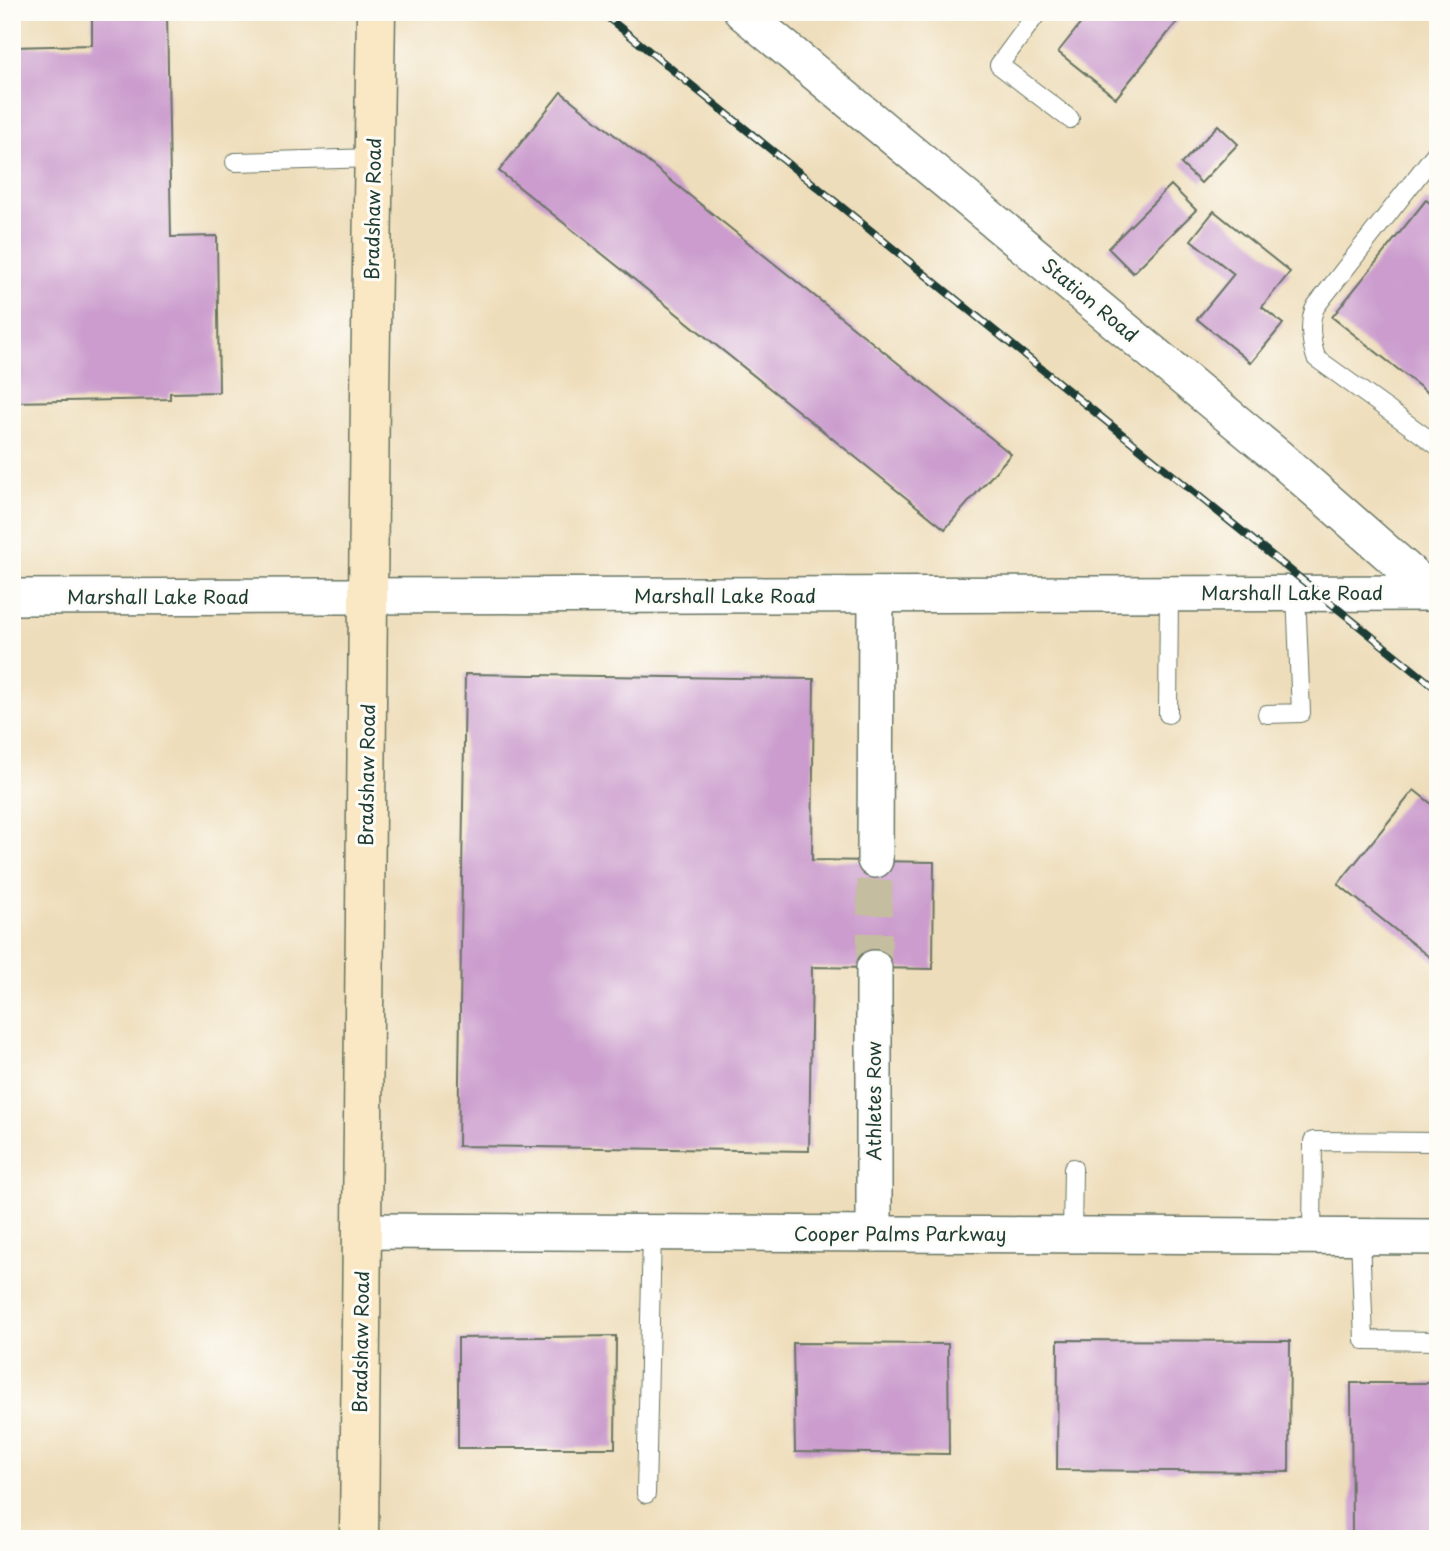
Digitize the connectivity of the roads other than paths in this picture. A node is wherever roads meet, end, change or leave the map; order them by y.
1 (376, 12) edge
2 (742, 12) edge
3 (1038, 12) edge
4 (1070, 119) dead end
5 (1438, 150) edge
6 (374, 158) junction
7 (235, 162) dead end
8 (1438, 446) edge
9 (1296, 593) junction
10 (1435, 593) edge
11 (1170, 594) junction
12 (876, 595) junction
13 (12, 597) edge
14 (369, 597) junction
15 (1168, 714) dead end
16 (1267, 714) dead end
17 (875, 860) tunnel mouth
18 (874, 968) tunnel mouth
19 (1438, 1142) edge
20 (1073, 1168) dead end
21 (362, 1231) junction
22 (652, 1233) junction
23 (874, 1234) junction
24 (1072, 1235) junction
25 (1312, 1236) junction
26 (1360, 1237) junction
27 (1438, 1237) edge
28 (1438, 1341) edge
29 (646, 1494) dead end
30 (359, 1539) edge

1 - 6 street, Bradshaw Road
2 - 10 street, Station Road
3 - 4 lane
5 - 8 lane
6 - 7 lane
6 - 14 street, Bradshaw Road
9 - 10 street, Marshall Lake Road
9 - 11 street, Marshall Lake Road
9 - 16 lane
11 - 12 street, Marshall Lake Road
11 - 15 lane
12 - 14 street, Marshall Lake Road
12 - 17 street
13 - 14 street, Marshall Lake Road
14 - 21 street, Bradshaw Road
18 - 23 street, Athletes Row
19 - 25 lane
20 - 24 lane
21 - 22 street, Cooper Palms Parkway
21 - 30 street, Bradshaw Road
22 - 23 street, Cooper Palms Parkway
22 - 29 lane
23 - 24 street, Cooper Palms Parkway
24 - 25 street, Cooper Palms Parkway
25 - 26 street, Cooper Palms Parkway
26 - 27 street, Cooper Palms Parkway
26 - 28 lane

